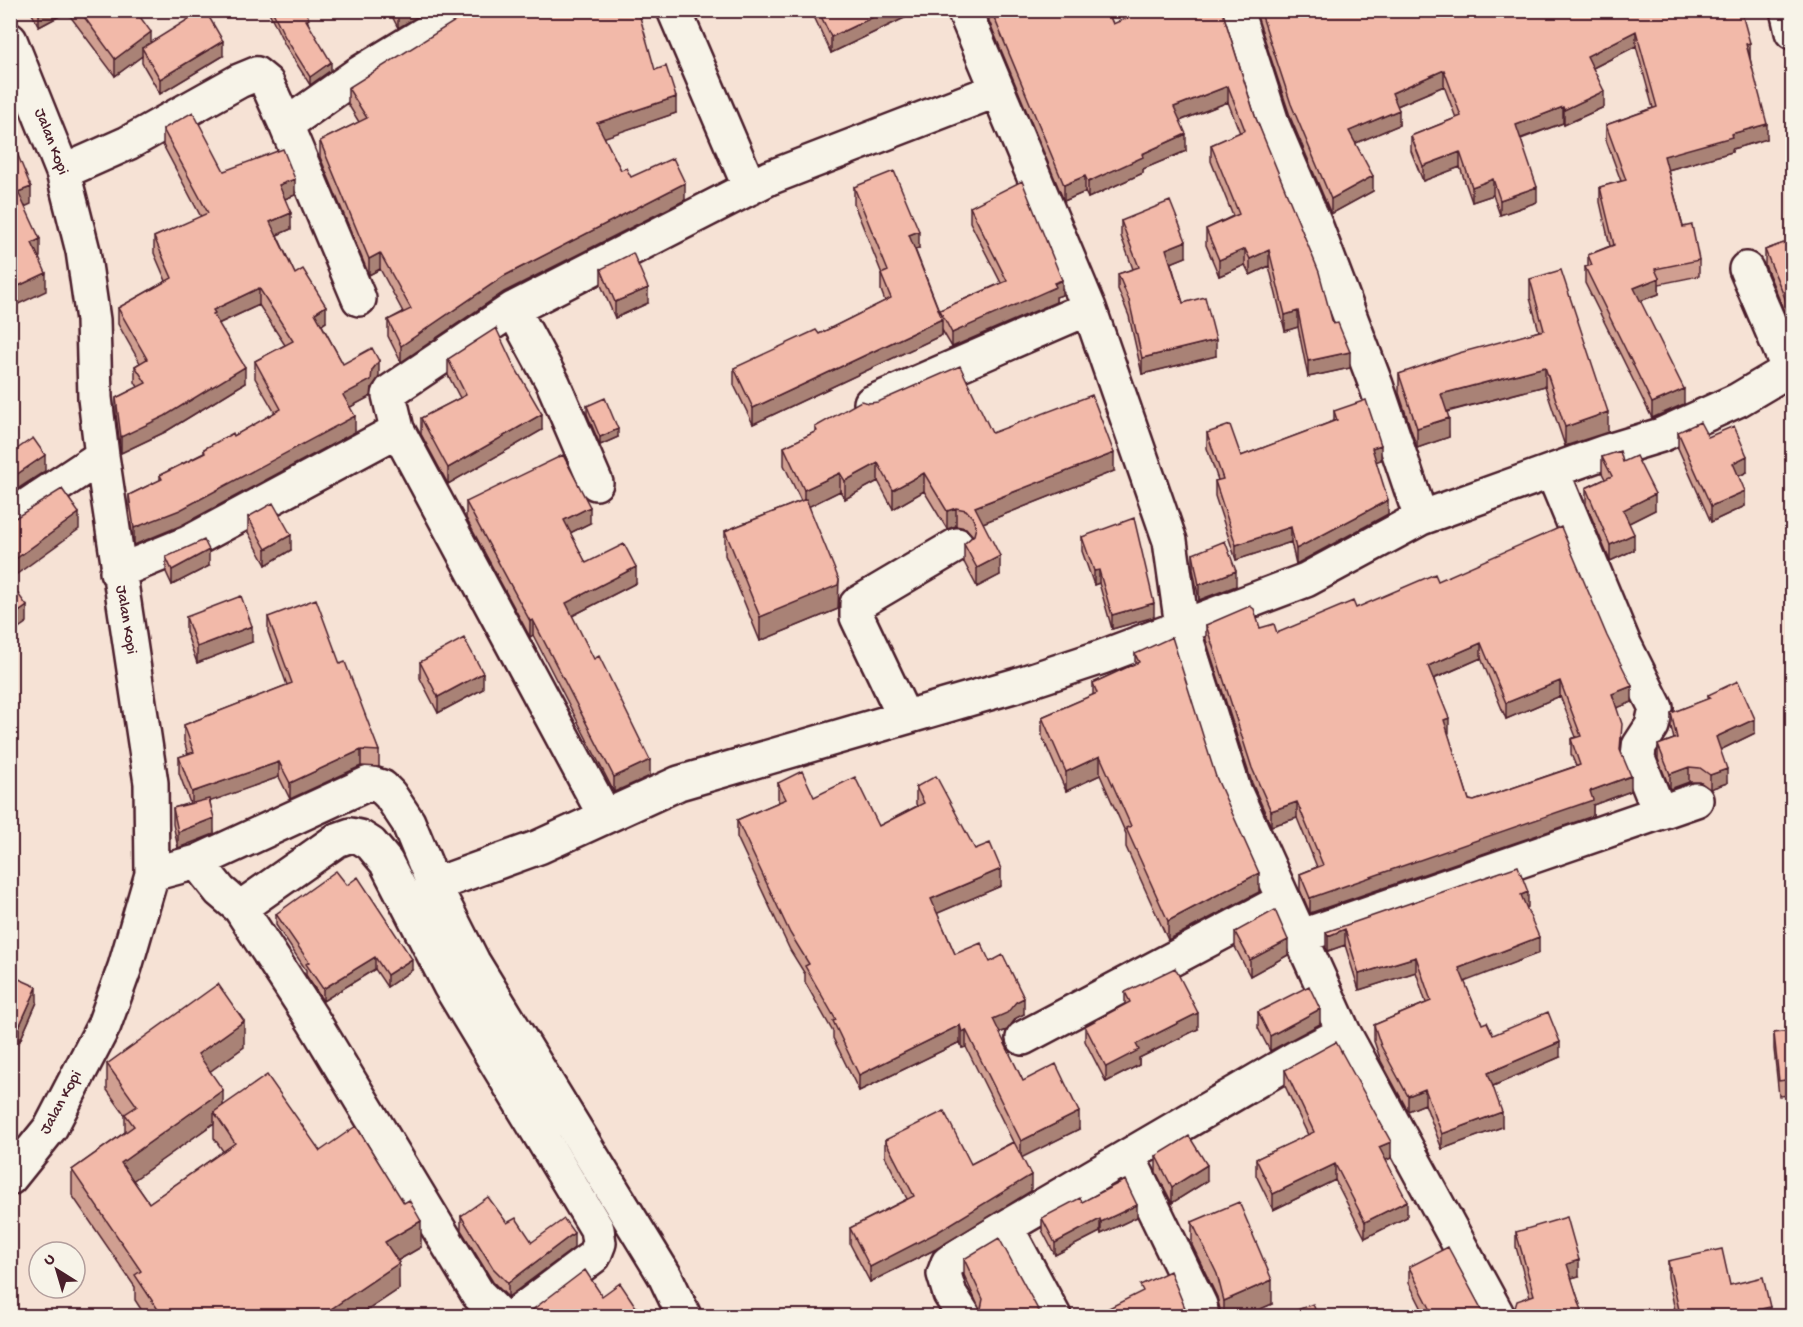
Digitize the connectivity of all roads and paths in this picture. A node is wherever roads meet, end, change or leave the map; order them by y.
1 (674, 10) edge
2 (1236, 10) edge
3 (1787, 10) edge
4 (970, 13) edge
5 (450, 18) dead end
6 (1792, 32) edge
7 (10, 40) edge
8 (997, 90) junction
9 (286, 125) junction
10 (63, 172) junction
11 (750, 188) junction
12 (1746, 269) dead end
13 (359, 299) dead end
14 (1089, 308) junction
15 (513, 309) junction
16 (1791, 369) edge
17 (871, 403) edge
18 (397, 429) junction
19 (102, 456) junction
20 (1553, 473) junction
21 (596, 483) dead end
22 (10, 517) edge
23 (1422, 518) junction
24 (957, 545) dead end
25 (117, 572) junction
26 (1182, 626) junction
27 (904, 716) junction
28 (1696, 800) dead end
29 (1659, 811) junction
30 (604, 816) junction
31 (197, 862) junction
32 (152, 874) junction
33 (434, 885) junction
34 (1282, 901) junction
35 (240, 908) junction
36 (1299, 937) junction
37 (1344, 1033) junction
38 (1023, 1038) dead end
39 (1128, 1156) junction
40 (10, 1178) edge
41 (1006, 1227) junction
42 (500, 1317) edge
43 (514, 1317) edge
44 (684, 1317) edge
45 (964, 1317) edge
46 (1054, 1317) edge
47 (1203, 1317) edge
48 (1498, 1317) edge

1 - 11 street
2 - 23 street
3 - 6 street
4 - 8 street
5 - 9 street
7 - 10 street, Jalan Kopi
8 - 11 street
8 - 14 street
9 - 10 street
9 - 13 street
10 - 19 street, Jalan Kopi
11 - 15 street
12 - 16 street
14 - 17 street
14 - 26 street
15 - 18 street
15 - 21 street
16 - 20 street
18 - 25 street
18 - 30 street
19 - 22 street
19 - 25 street, Jalan Kopi
20 - 23 street
20 - 29 street
23 - 26 street
24 - 27 street
25 - 32 street, Jalan Kopi
26 - 27 street
26 - 34 street
27 - 30 street
28 - 29 street
29 - 36 street
30 - 33 street
31 - 32 street
31 - 33 street
31 - 35 street
32 - 40 street, Jalan Kopi
33 - 44 street
34 - 36 street
34 - 38 street
35 - 42 street
35 - 43 street
36 - 37 street
37 - 39 street
37 - 48 street
39 - 41 street
39 - 47 street
41 - 45 street
41 - 46 street

